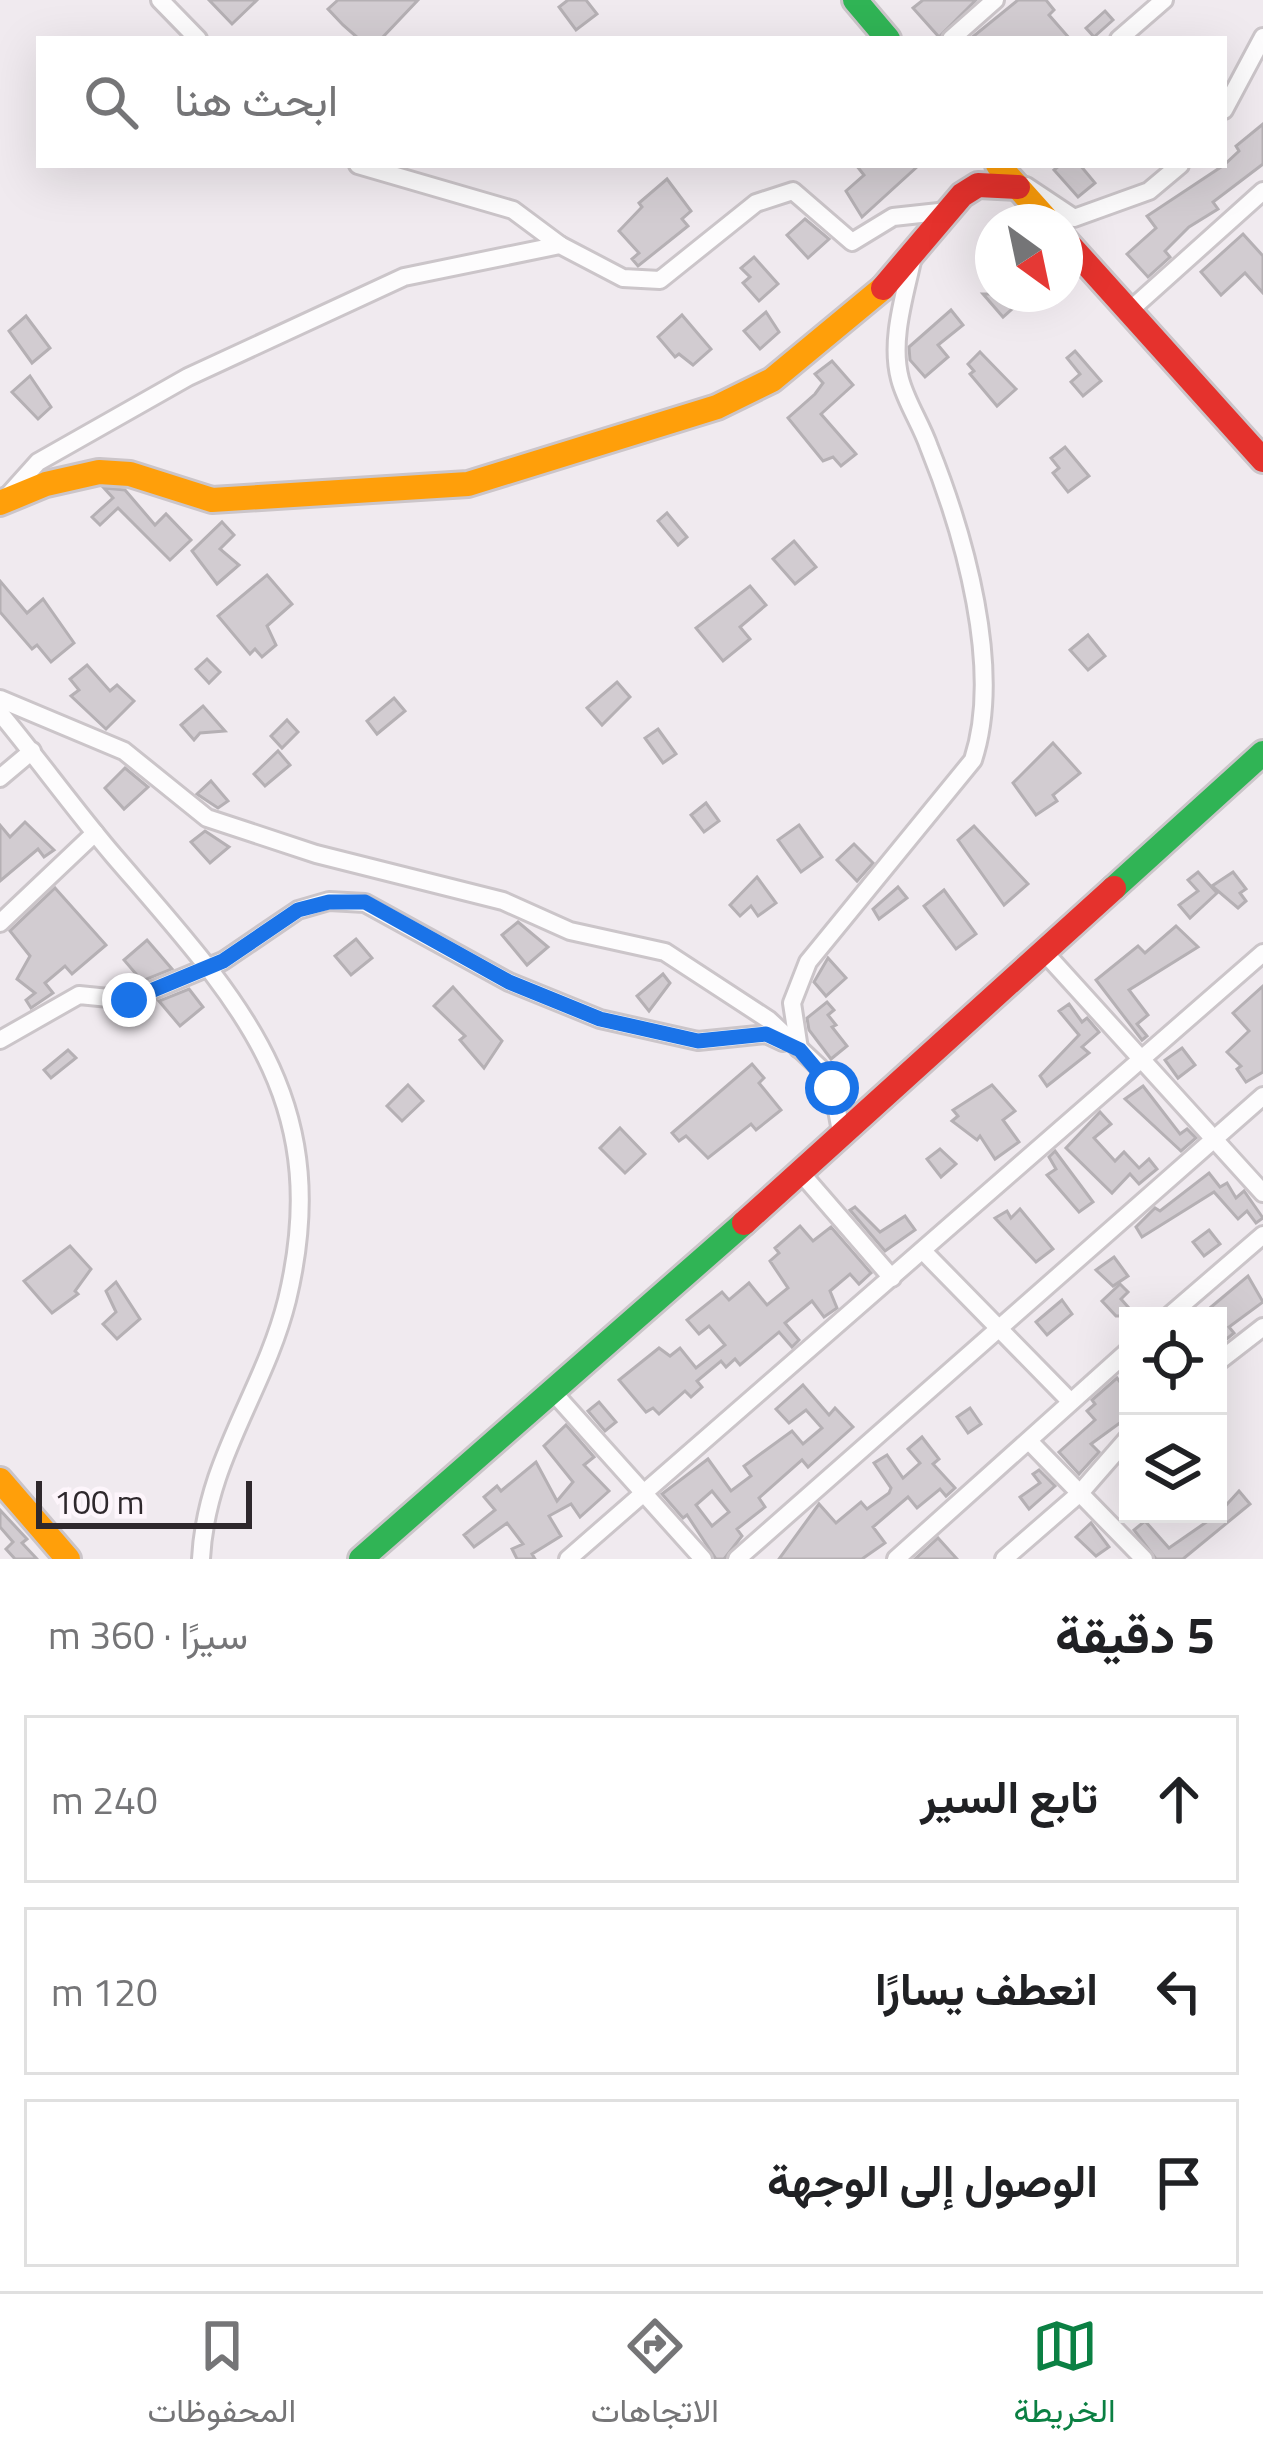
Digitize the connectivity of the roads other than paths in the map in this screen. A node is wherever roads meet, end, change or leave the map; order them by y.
1 (855, 0) edge
2 (995, 0) edge
3 (1163, 0) edge
4 (163, 2) edge
5 (195, 36) edge
6 (885, 36) edge
7 (954, 36) edge
8 (1122, 36) edge
9 (1263, 37) edge
10 (1227, 104) edge
11 (368, 168) edge
12 (1176, 168) edge
13 (1007, 174) edge
14 (1263, 191) edge
15 (1033, 204) edge
16 (948, 211) junction
17 (560, 245) junction
18 (912, 260) junction
19 (1083, 261) edge
20 (1128, 312) junction
21 (1263, 460) edge
22 (3, 501) edge
23 (0, 699) edge
24 (0, 713) edge
25 (32, 752) junction
26 (1263, 753) edge
27 (0, 778) edge
28 (95, 833) junction
29 (0, 923) edge
30 (1263, 952) edge
31 (1045, 953) junction
32 (205, 966) junction
33 (0, 1040) edge
34 (800, 1050) junction
35 (1140, 1057) junction
36 (1263, 1096) edge
37 (842, 1137) junction
38 (1214, 1139) junction
39 (801, 1173) junction
40 (1263, 1193) edge
41 (1263, 1235) edge
42 (923, 1252) junction
43 (892, 1278) junction
44 (1179, 1307) edge
45 (1263, 1327) edge
46 (995, 1328) junction
47 (1227, 1356) edge
48 (1119, 1359) edge
49 (553, 1392) junction
50 (1070, 1401) junction
51 (1028, 1441) junction
52 (1119, 1448) edge
53 (1079, 1492) junction
54 (5, 1495) edge
55 (643, 1495) junction
56 (68, 1559) edge
57 (202, 1559) edge
58 (361, 1559) edge
59 (568, 1559) edge
60 (703, 1559) edge
61 (737, 1559) edge
62 (896, 1559) edge
63 (1004, 1559) edge
64 (1144, 1559) edge

1 - 6 street
2 - 7 street
3 - 8 street
4 - 5 street
9 - 10 street
11 - 17 street
12 - 13 street
13 - 15 street
13 - 16 street
14 - 20 street
16 - 17 street
16 - 18 street
17 - 22 street
18 - 22 street
18 - 34 street
19 - 20 street
20 - 21 street
23 - 34 street
24 - 25 street
25 - 27 street
25 - 28 street
26 - 31 street
28 - 29 street
28 - 32 street
30 - 35 street
31 - 35 street
31 - 37 street
32 - 33 street
32 - 34 street
32 - 57 street
34 - 37 street
35 - 38 street
35 - 42 street
36 - 38 street
37 - 39 street
38 - 40 street
38 - 46 street
39 - 43 street
39 - 49 street
41 - 44 street
42 - 43 street
42 - 46 street
43 - 55 street
45 - 47 street
46 - 50 street
46 - 61 street
48 - 50 street
49 - 55 street
49 - 58 street
50 - 51 street
51 - 53 street
51 - 62 street
52 - 53 street
53 - 63 street
53 - 64 street
54 - 56 street
55 - 59 street
55 - 60 street

